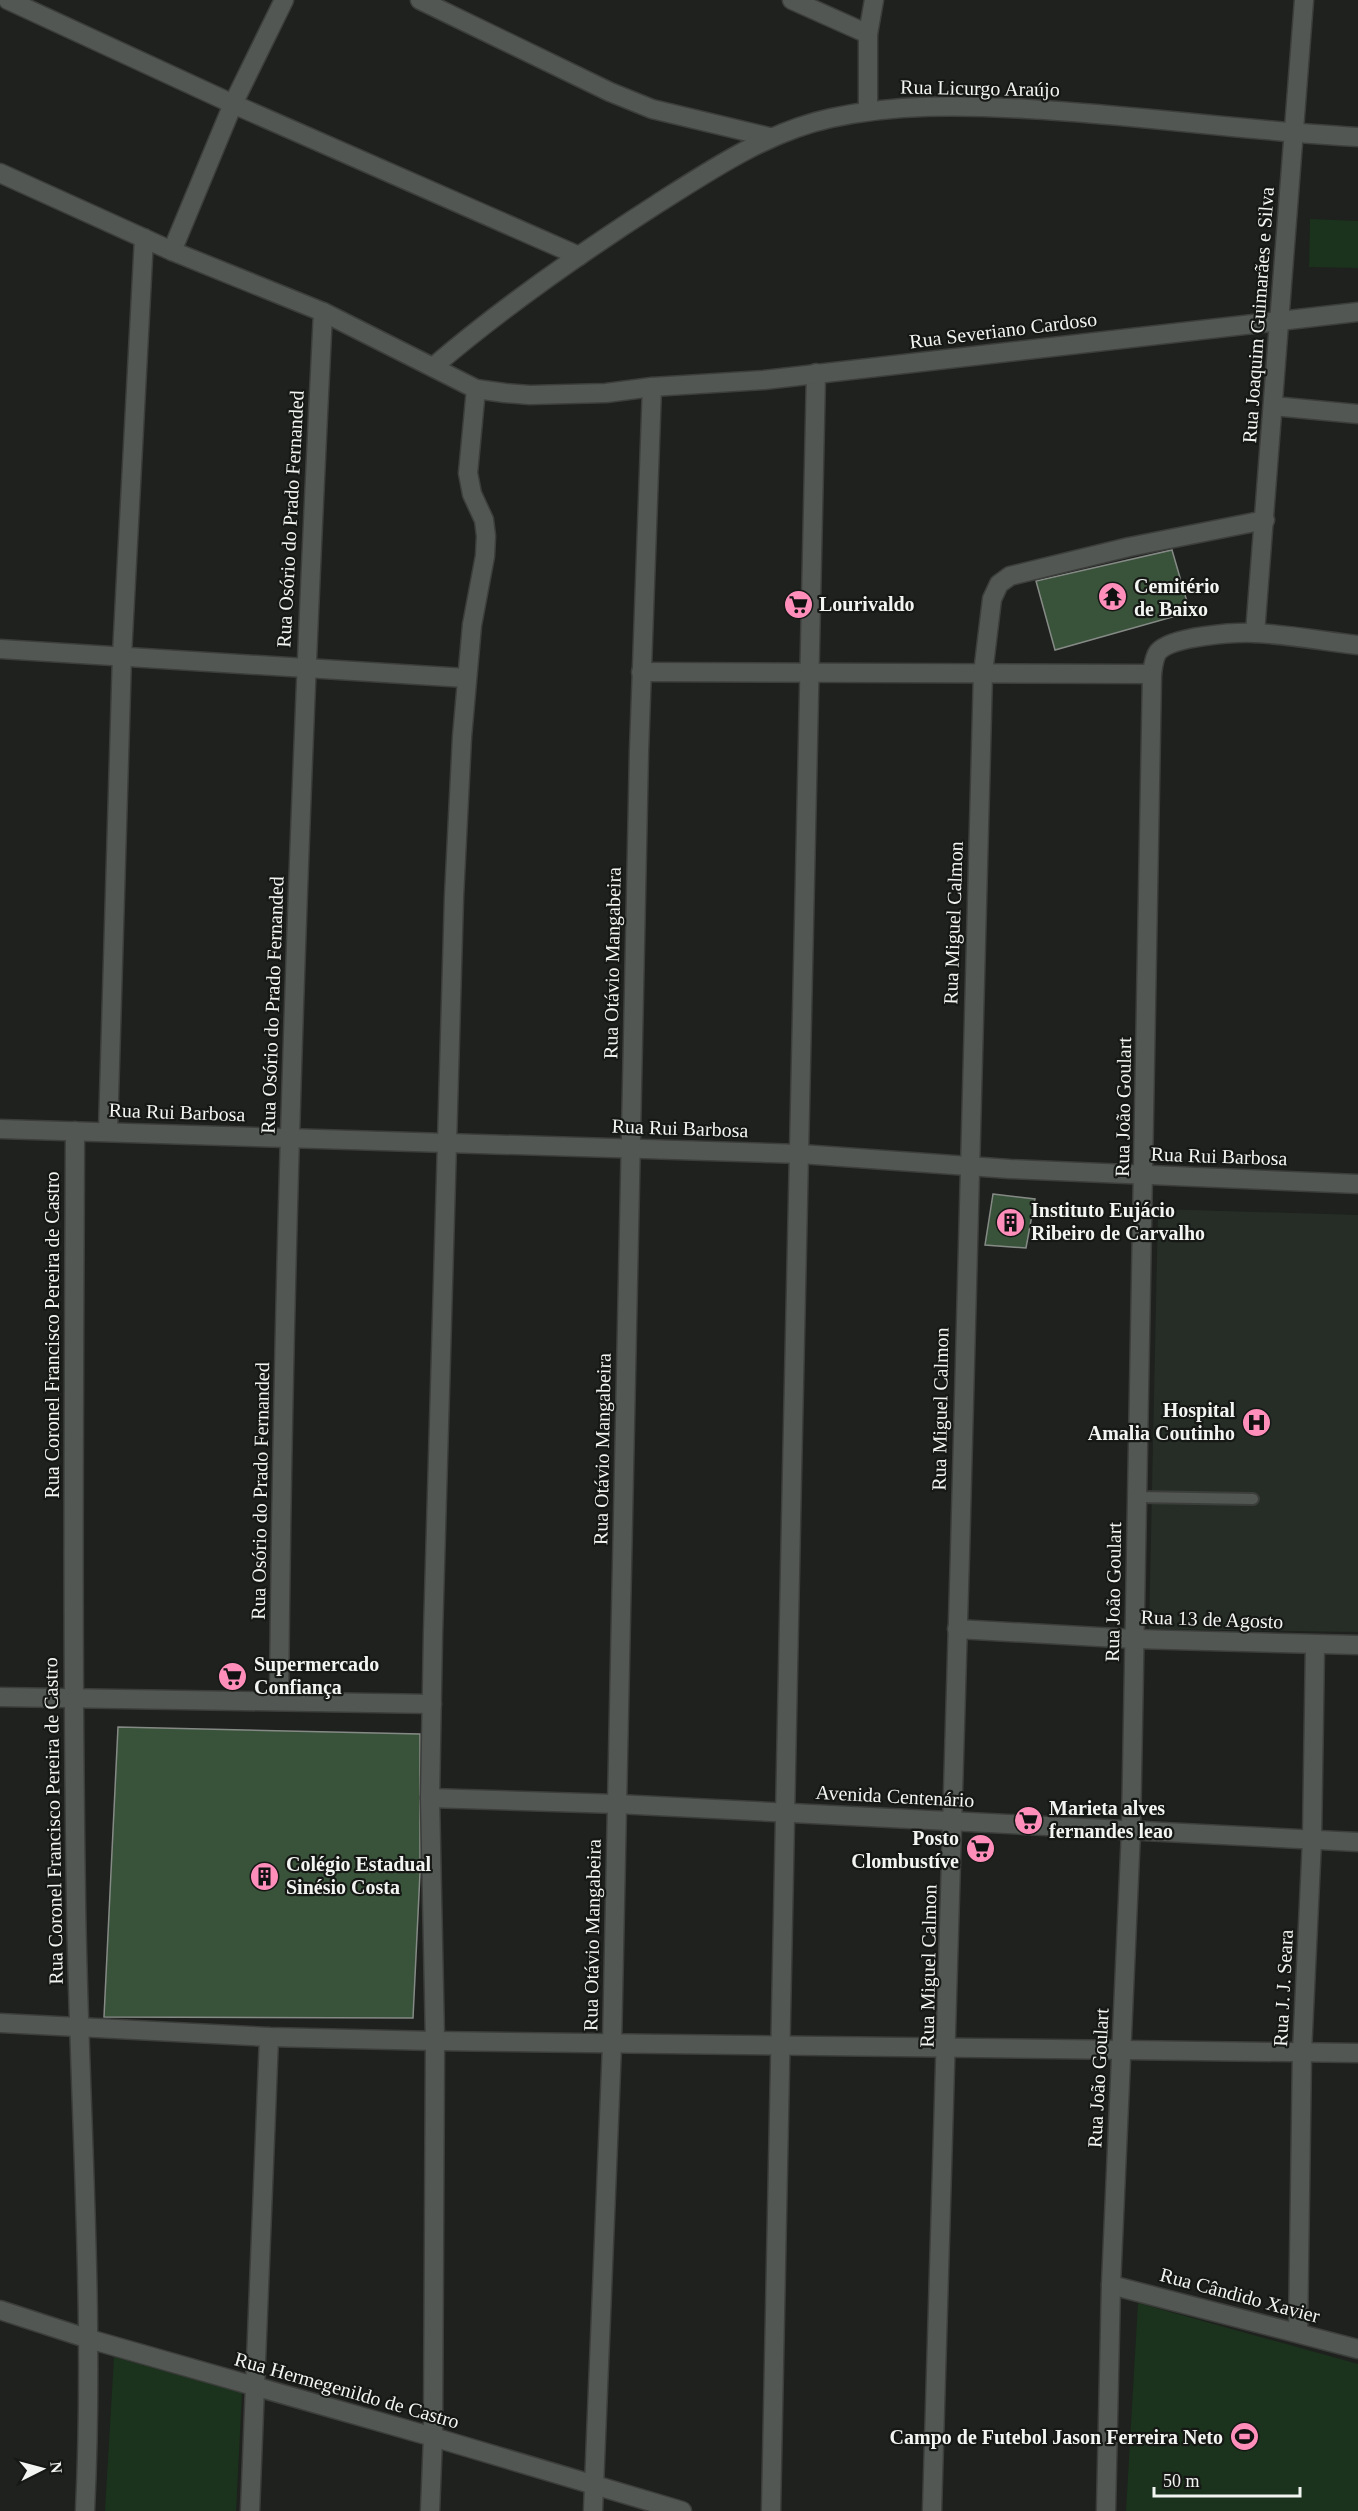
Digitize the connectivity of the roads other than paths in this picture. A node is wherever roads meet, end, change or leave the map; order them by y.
1 (8, 0) edge
2 (284, 0) edge
3 (420, 0) edge
4 (792, 0) edge
5 (874, 0) edge
6 (1304, 0) edge
7 (868, 34) junction
8 (233, 104) junction
9 (868, 111) junction
10 (1295, 134) junction
11 (1358, 137) edge
12 (769, 138) junction
13 (1, 177) edge
14 (144, 238) junction
15 (172, 251) junction
16 (579, 256) junction
17 (323, 312) junction
18 (1358, 312) edge
19 (1280, 320) junction
20 (433, 367) junction
21 (816, 374) junction
22 (652, 387) junction
23 (476, 388) junction
24 (1273, 406) junction
25 (1358, 414) edge
26 (1265, 520) junction
27 (1255, 633) junction
28 (1358, 645) edge
29 (0, 649) edge
30 (122, 655) junction
31 (305, 667) junction
32 (641, 672) junction
33 (811, 673) junction
34 (983, 673) junction
35 (1152, 674) junction
36 (466, 678) junction
37 (0, 1129) edge
38 (75, 1131) junction
39 (108, 1131) junction
40 (291, 1140) junction
41 (448, 1144) junction
42 (631, 1148) junction
43 (801, 1154) junction
44 (969, 1166) junction
45 (1144, 1175) junction
46 (1358, 1184) edge
47 (1137, 1497) junction
48 (1253, 1499) dead end
49 (957, 1629) junction
50 (1135, 1639) junction
51 (1315, 1645) junction
52 (1358, 1645) edge
53 (0, 1697) edge
54 (73, 1698) junction
55 (279, 1701) junction
56 (432, 1704) junction
57 (430, 1798) junction
58 (617, 1804) junction
59 (784, 1814) junction
60 (954, 1821) junction
61 (1131, 1831) junction
62 (1312, 1840) junction
63 (1358, 1842) edge
64 (0, 2023) edge
65 (80, 2027) junction
66 (269, 2037) junction
67 (435, 2041) junction
68 (612, 2045) junction
69 (780, 2046) junction
70 (948, 2047) junction
71 (1121, 2051) junction
72 (1302, 2052) junction
73 (1358, 2053) edge
74 (1111, 2285) junction
75 (0, 2310) edge
76 (1298, 2333) junction
77 (89, 2339) junction
78 (1358, 2349) edge
79 (256, 2388) junction
80 (433, 2437) junction
81 (594, 2486) junction
82 (85, 2511) edge
83 (250, 2511) edge
84 (430, 2511) edge
85 (593, 2511) edge
86 (682, 2511) edge
87 (771, 2511) edge
88 (932, 2511) edge
89 (1106, 2511) edge

1 - 8 street
2 - 8 street
3 - 12 street
4 - 7 street
5 - 7 street
6 - 10 street, Rua Joaquim Guimarães e Silva
7 - 9 street
8 - 15 street
8 - 16 street
9 - 10 street, Rua Licurgo Araújo
9 - 12 street, Rua Licurgo Araújo
10 - 11 street, Rua Licurgo Araújo
10 - 19 street, Rua Joaquim Guimarães e Silva
12 - 16 street, Rua Licurgo Araújo
13 - 14 street, Rua Severiano Cardoso
14 - 15 street, Rua Severiano Cardoso
14 - 30 street
15 - 17 street, Rua Severiano Cardoso
16 - 20 street, Rua Licurgo Araújo
17 - 20 street, Rua Severiano Cardoso
17 - 31 street, Rua Osório do Prado Fernanded
18 - 19 street, Rua Severiano Cardoso
19 - 21 street, Rua Severiano Cardoso
19 - 24 street, Rua Joaquim Guimarães e Silva
20 - 23 street, Rua Severiano Cardoso
21 - 22 street, Rua Severiano Cardoso
21 - 33 street
22 - 23 street, Rua Severiano Cardoso
22 - 32 street, Rua Otávio Mangabeira
23 - 36 street
24 - 25 street
24 - 26 street, Rua Joaquim Guimarães e Silva
26 - 27 street, Rua Joaquim Guimarães e Silva
26 - 34 street, Rua Miguel Calmon
27 - 28 street
27 - 35 street
29 - 30 street
30 - 31 street
30 - 39 street
31 - 36 street
31 - 40 street, Rua Osório do Prado Fernanded
32 - 33 street
32 - 42 street, Rua Otávio Mangabeira
33 - 34 street
33 - 43 street
34 - 35 street
34 - 44 street, Rua Miguel Calmon
35 - 45 street, Rua João Goulart
36 - 41 street
37 - 38 street, Rua Rui Barbosa
38 - 39 street, Rua Rui Barbosa
38 - 54 street, Rua Coronel Francisco Pereira de Castro
39 - 40 street, Rua Rui Barbosa
40 - 41 street, Rua Rui Barbosa
40 - 55 street, Rua Osório do Prado Fernanded
41 - 42 street, Rua Rui Barbosa
41 - 56 street
42 - 43 street, Rua Rui Barbosa
42 - 58 street, Rua Otávio Mangabeira
43 - 44 street, Rua Rui Barbosa
43 - 59 street
44 - 45 street, Rua Rui Barbosa
44 - 49 street, Rua Miguel Calmon
45 - 46 street, Rua Rui Barbosa
45 - 47 street, Rua João Goulart
47 - 48 lane
47 - 50 street, Rua João Goulart
49 - 50 street, Rua 13 de Agosto
49 - 60 street, Rua Miguel Calmon
50 - 51 street, Rua 13 de Agosto
50 - 61 street, Rua João Goulart
51 - 52 street, Rua 13 de Agosto
51 - 62 street, Rua J. J. Seara
53 - 54 street
54 - 55 street
54 - 65 street, Rua Coronel Francisco Pereira de Castro
55 - 56 street
56 - 57 street
57 - 58 street, Avenida Centenário
57 - 67 street
58 - 59 street, Avenida Centenário
58 - 68 street, Rua Otávio Mangabeira
59 - 60 street, Avenida Centenário
59 - 69 street
60 - 61 street, Avenida Centenário
60 - 70 street, Rua Miguel Calmon
61 - 62 street, Avenida Centenário
61 - 71 street, Rua João Goulart
62 - 63 street, Avenida Centenário
62 - 72 street, Rua J. J. Seara
64 - 65 street
65 - 66 street
65 - 77 street, Rua Coronel Francisco Pereira de Castro
66 - 67 street
66 - 79 street
67 - 68 street
67 - 80 street
68 - 69 street
68 - 81 street, Rua Otávio Mangabeira
69 - 70 street
69 - 87 street
70 - 71 street
70 - 88 street, Rua Miguel Calmon
71 - 72 street
71 - 74 street, Rua João Goulart
72 - 73 street
72 - 76 street, Rua J. J. Seara
74 - 76 street, Rua Cândido Xavier
74 - 89 street, Rua João Goulart
75 - 77 street, Rua Hermegenildo de Castro
76 - 78 street, Rua Cândido Xavier
77 - 79 street, Rua Hermegenildo de Castro
77 - 82 street, Rua Coronel Francisco Pereira de Castro
79 - 80 street, Rua Hermegenildo de Castro
79 - 83 street
80 - 81 street, Rua Hermegenildo de Castro
80 - 84 street
81 - 85 street, Rua Otávio Mangabeira
81 - 86 street, Rua Hermegenildo de Castro

